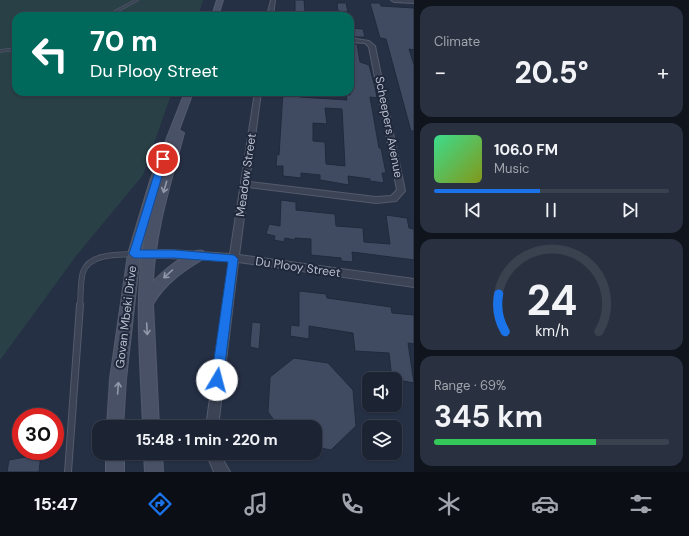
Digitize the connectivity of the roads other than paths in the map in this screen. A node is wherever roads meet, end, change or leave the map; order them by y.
1 (137, 0) edge
2 (220, 0) edge
3 (274, 0) edge
4 (394, 0) edge
5 (414, 1) edge
6 (114, 12) edge
7 (216, 12) edge
8 (271, 12) edge
9 (354, 40) edge
10 (12, 50) edge
11 (0, 51) edge
12 (187, 96) edge
13 (188, 96) edge
14 (257, 96) edge
15 (245, 184) junction
16 (134, 254) junction
17 (148, 254) junction
18 (199, 255) junction
19 (234, 259) junction
20 (414, 283) edge
21 (146, 303) junction
22 (115, 420) edge
23 (151, 420) edge
24 (213, 420) edge
25 (115, 460) edge
26 (153, 460) edge
27 (215, 460) edge
28 (68, 472) edge
29 (115, 472) edge
30 (154, 472) edge
31 (223, 472) edge

1 - 6 lane
2 - 7 main road
3 - 8 street
4 - 5 street
9 - 15 street, Scheepers Avenue
10 - 11 lane
12 - 16 main road, Govan Mbeki Drive
13 -> 17 main road, Govan Mbeki Drive
14 - 15 street, Meadow Street
15 - 19 street, Meadow Street
16 - 17 street, Du Plooy Street
22 -> 16 main road, Govan Mbeki Drive
16 - 28 lane
17 - 18 street, Du Plooy Street
17 - 21 main road, Govan Mbeki Drive
18 - 19 street, Du Plooy Street
18 -> 21 main road
19 - 20 street, Du Plooy Street
19 - 24 street, Meadow Street
21 -> 23 main road, Govan Mbeki Drive
25 - 29 main road
26 - 30 main road
27 - 31 street

